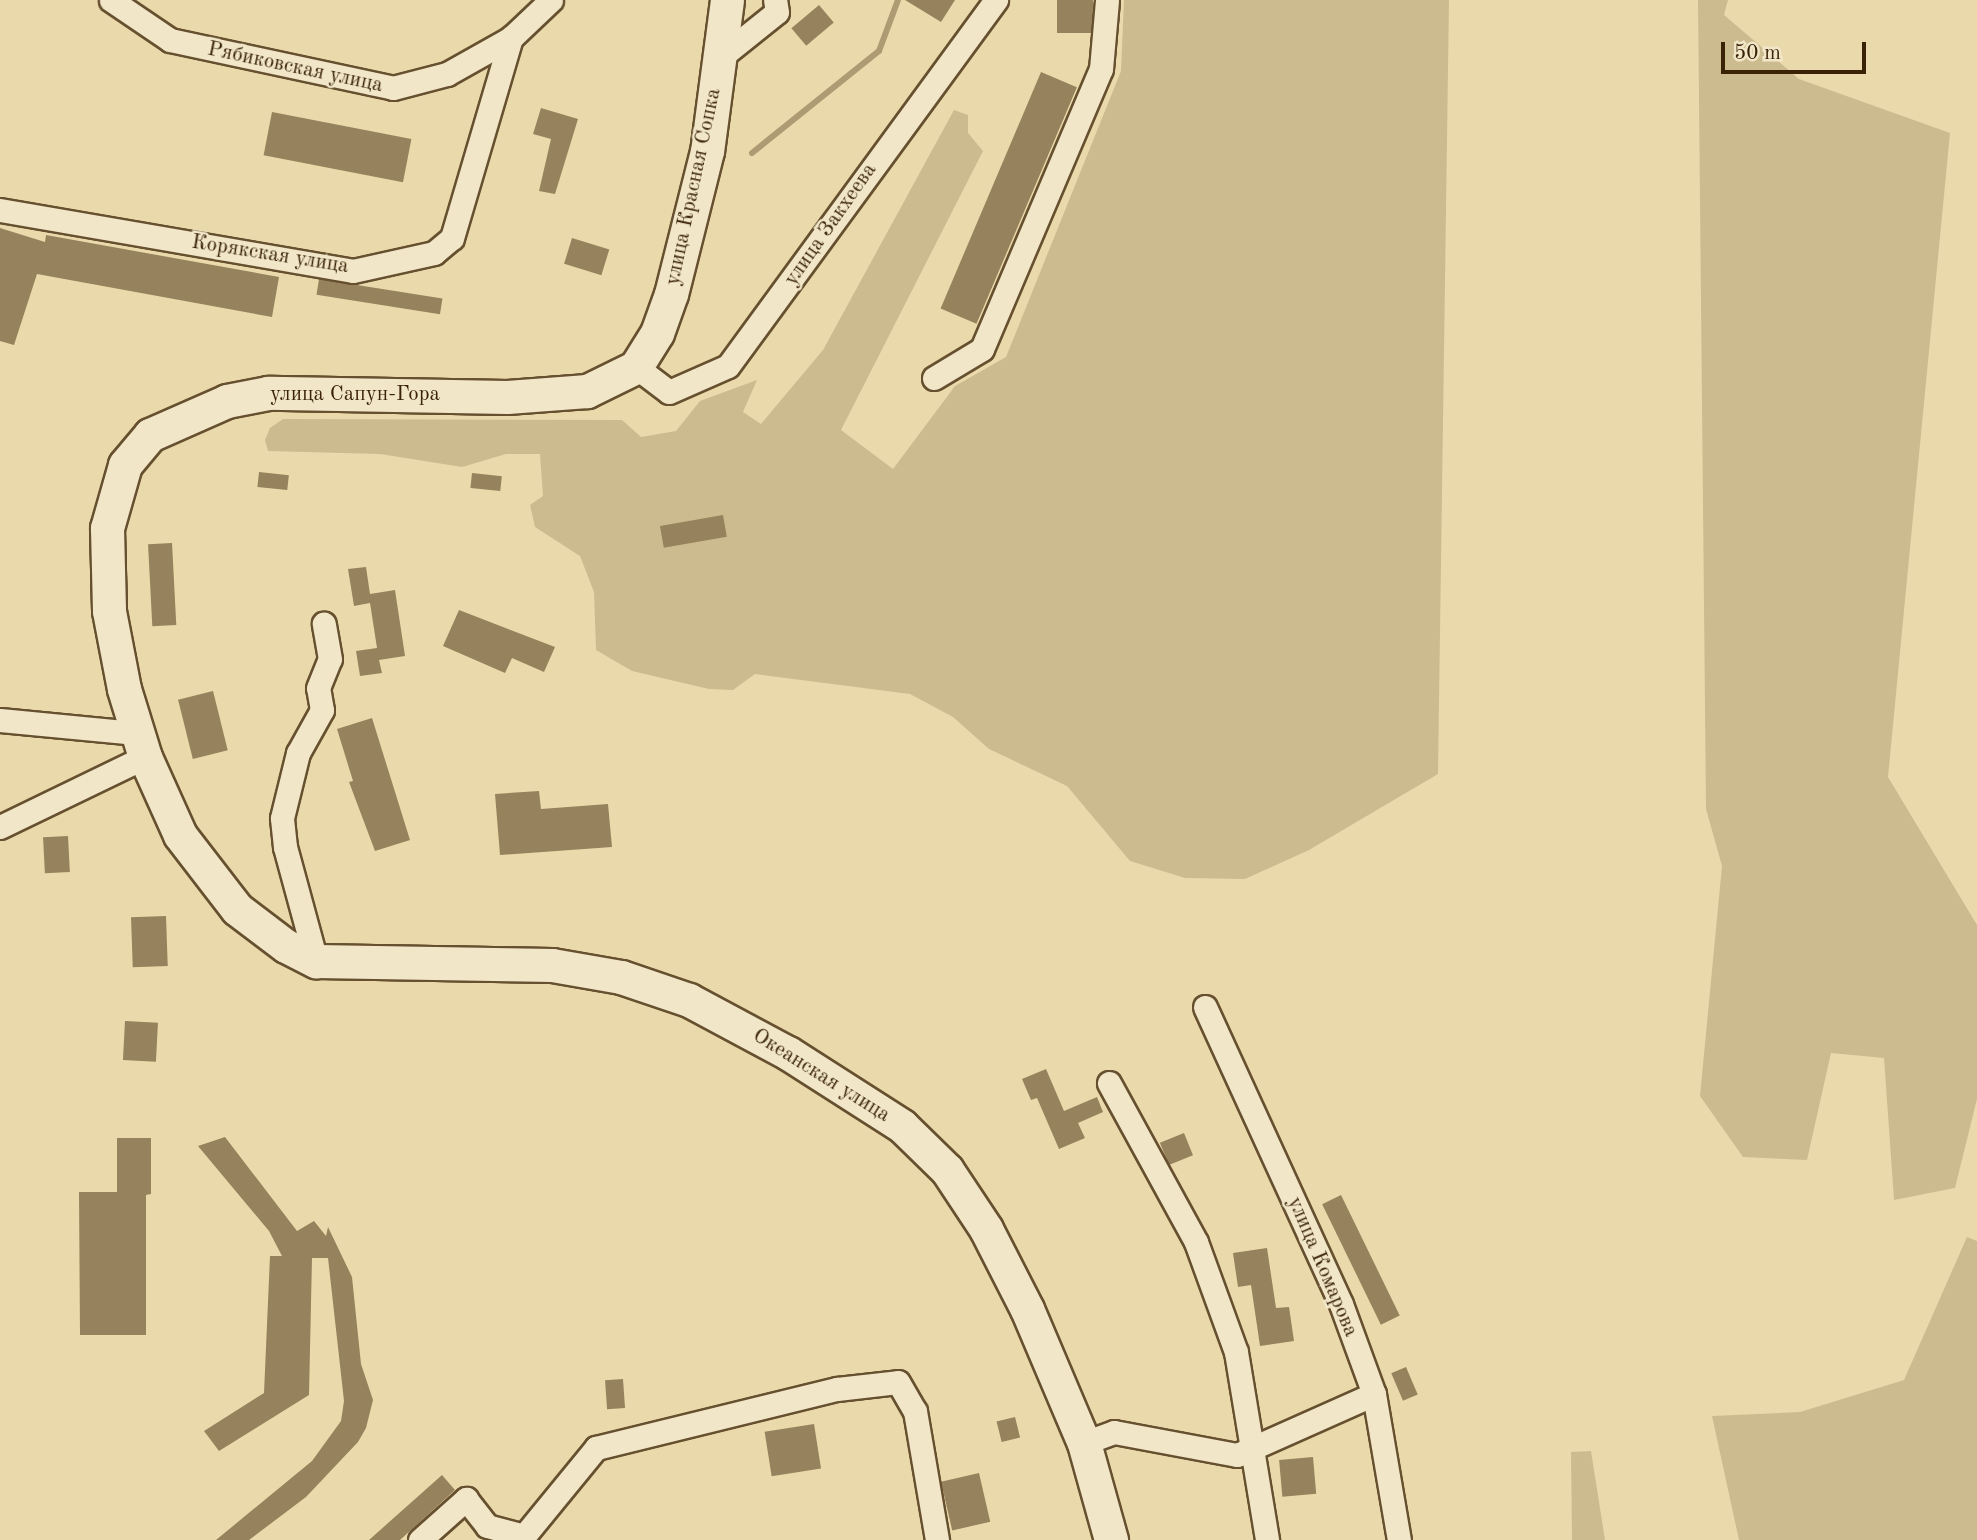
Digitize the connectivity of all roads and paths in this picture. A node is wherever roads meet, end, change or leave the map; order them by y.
1 (111, 0) edge
2 (551, 0) edge
3 (727, 0) edge
4 (996, 0) edge
5 (1107, 0) edge
6 (776, 6) edge
7 (511, 38) junction
8 (722, 56) junction
9 (0, 210) edge
10 (636, 367) junction
11 (934, 378) dead end
12 (324, 624) dead end
13 (0, 720) edge
14 (140, 745) junction
15 (0, 827) edge
16 (286, 946) joint
17 (316, 961) junction
18 (1205, 1007) dead end
19 (1109, 1083) dead end
20 (1374, 1394) junction
21 (1084, 1443) junction
22 (1254, 1444) junction
23 (420, 1540) edge
24 (937, 1540) edge
25 (1111, 1540) edge
26 (1266, 1540) edge
27 (1399, 1540) edge

1 - 7 street, Рябиковская улица
2 - 7 street, Рябиковская улица
3 - 8 main road, улица Красная Сопка
4 - 10 street, улица Закхеева
5 - 11 street
6 - 8 street
7 - 9 street, Корякская улица
8 - 10 main road, улица Красная Сопка
10 - 14 main road, улица Сапун-Гора
12 - 17 street
13 - 14 street
14 - 15 street
14 - 16 main road, улица Сапун-Гора
16 - 17 main road, Океанская улица
17 - 21 main road, Океанская улица
18 - 20 street, улица Комарова
19 - 22 street
20 - 22 street
20 - 27 street, улица Комарова
21 - 22 street
21 - 25 main road, Океанская улица
22 - 26 street
23 - 24 street

